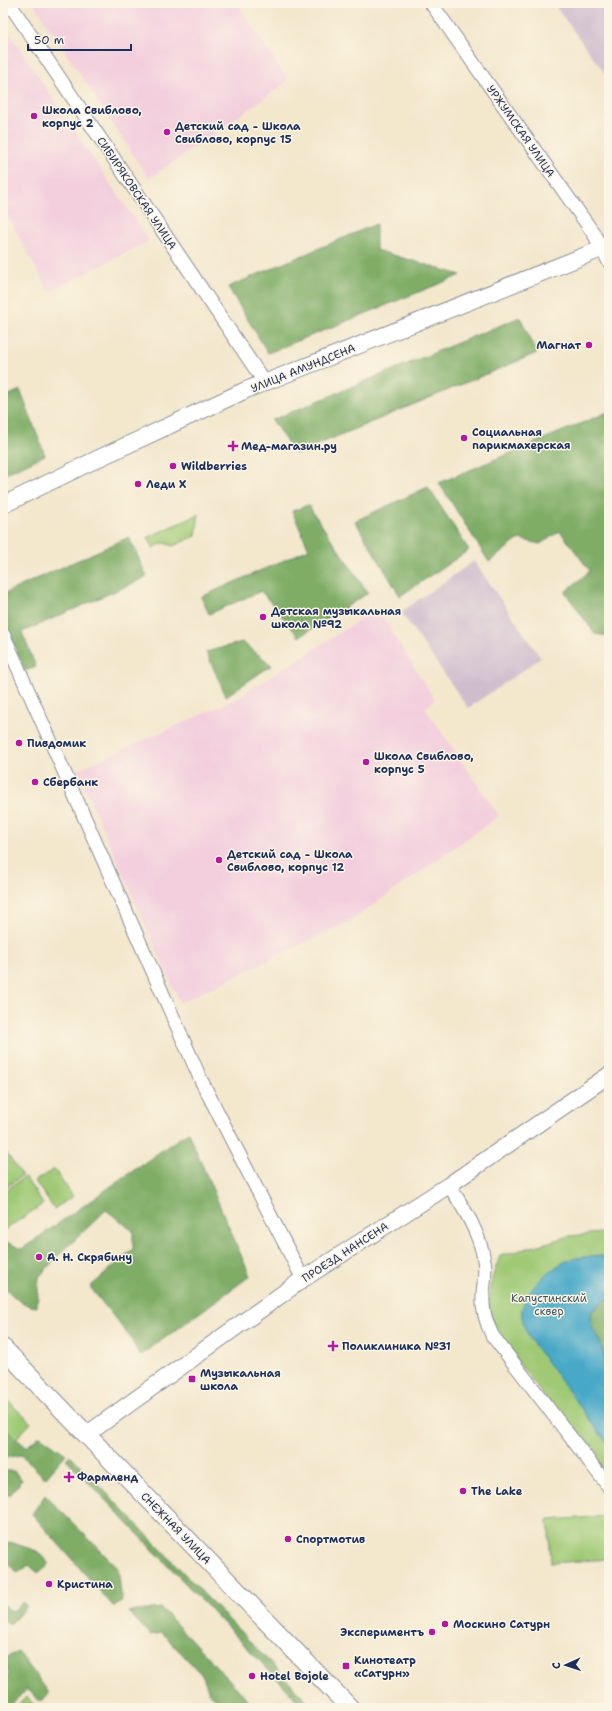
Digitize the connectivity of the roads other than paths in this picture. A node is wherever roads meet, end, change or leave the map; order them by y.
1 (9, 3) edge
2 (431, 3) edge
3 (607, 252) edge
4 (265, 383) junction
5 (3, 505) edge
6 (3, 634) edge
7 (609, 1075) edge
8 (449, 1185) junction
9 (303, 1279) junction
10 (3, 1348) edge
11 (86, 1435) junction
12 (609, 1487) edge
13 (350, 1708) edge

1 - 4 street, СИБИРЯКОВСКАЯ УЛИЦА
2 - 3 street, УРЖУМСКАЯ УЛИЦА
3 - 4 street, УЛИЦА АМУНДСЕНА
4 - 5 street, УЛИЦА АМУНДСЕНА
6 - 9 street
7 - 8 street, ПРОЕЗД НАНСЕНА
8 - 9 street, ПРОЕЗД НАНСЕНА
8 - 12 street
9 - 11 street, ПРОЕЗД НАНСЕНА
10 - 11 main road, СНЕЖНАЯ УЛИЦА
11 - 13 main road, СНЕЖНАЯ УЛИЦА

